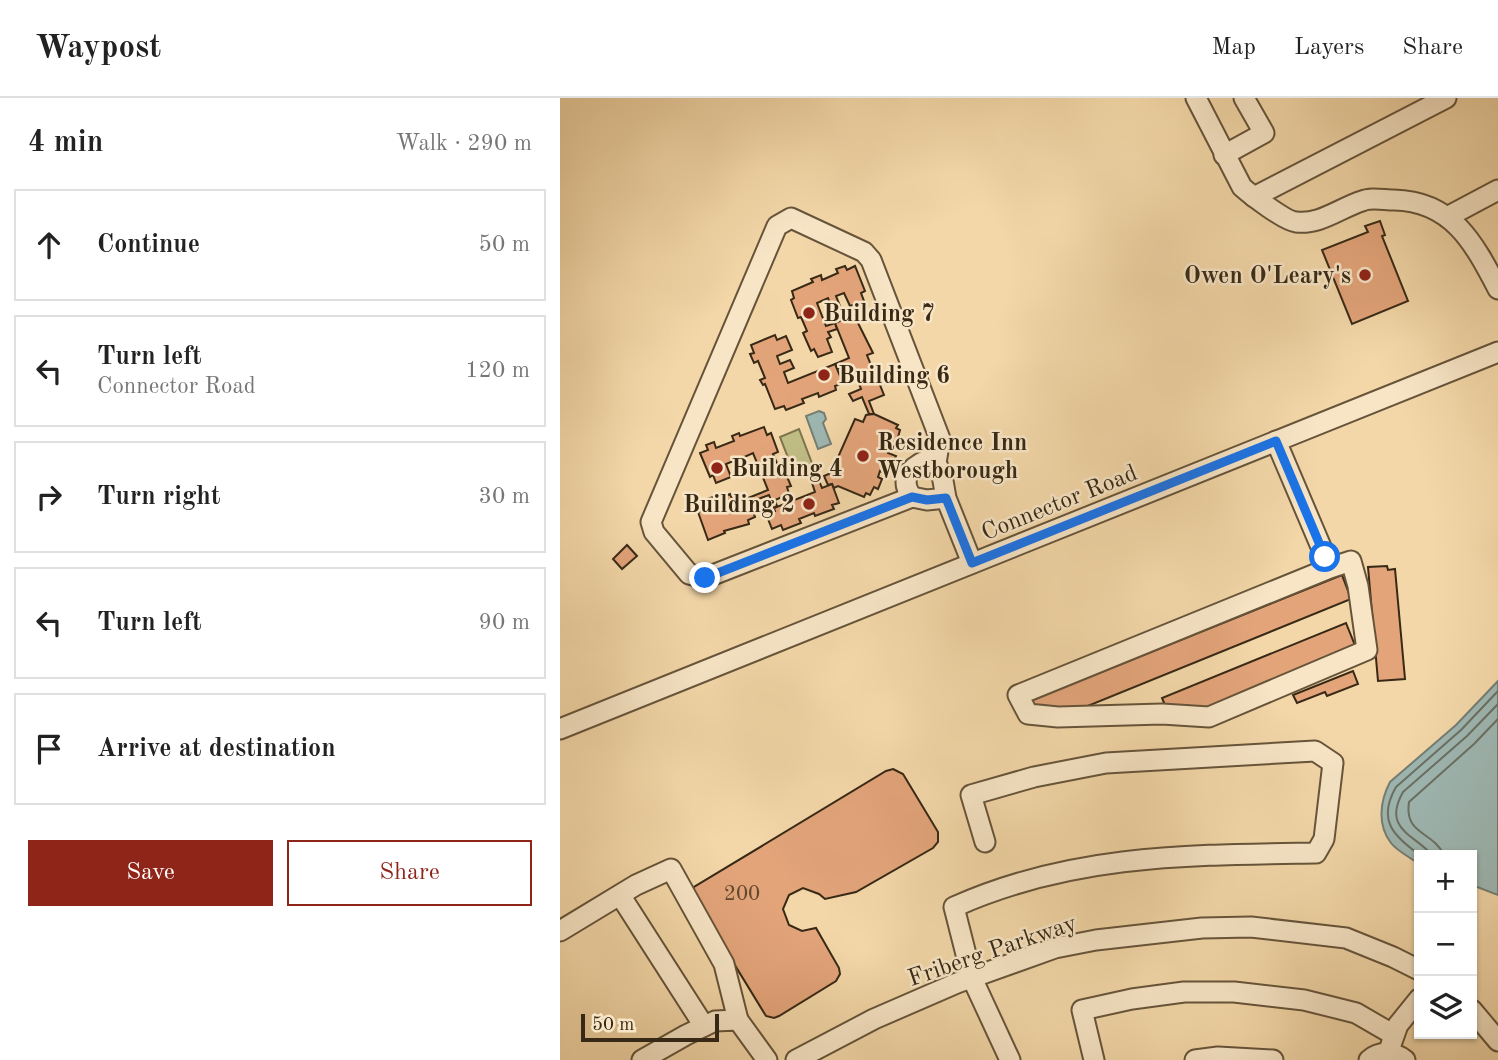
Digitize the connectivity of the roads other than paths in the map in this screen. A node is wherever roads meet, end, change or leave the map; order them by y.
1 (1195, 98) edge
2 (1244, 98) edge
3 (1446, 98) edge
4 (1224, 155) junction
5 (1498, 190) edge
6 (1254, 197) junction
7 (1449, 216) junction
8 (1498, 289) edge
9 (1498, 352) edge
10 (1276, 441) junction
11 (936, 463) junction
12 (912, 497) junction
13 (946, 498) junction
14 (972, 563) junction
15 (1330, 568) junction
16 (560, 729) edge
17 (985, 842) dead end
18 (620, 895) junction
19 (560, 931) edge
20 (1414, 968) edge
21 (972, 978) junction
22 (1414, 1005) edge
23 (1477, 1016) edge
24 (738, 1020) junction
25 (704, 1026) junction
26 (1498, 1041) edge
27 (1396, 1049) edge
28 (642, 1060) edge
29 (767, 1060) edge
30 (796, 1060) edge
31 (1010, 1060) edge
32 (1094, 1060) edge
33 (1195, 1060) edge
34 (1273, 1060) edge
35 (1369, 1060) edge

1 - 4 street
2 - 4 street
3 - 6 street
4 - 6 street
5 - 7 street
6 - 7 street
7 - 8 street
9 - 10 street, Connector Road
10 - 14 street, Connector Road
10 - 15 street
11 - 12 street
11 - 12 street
11 - 13 street
12 - 13 street
13 - 14 street
14 - 16 street, Connector Road
15 - 15 street
17 - 21 street
18 - 19 street
18 - 24 street
18 - 25 street
20 - 21 street, Friberg Parkway
21 - 30 street, Friberg Parkway
21 - 31 street
22 - 27 street
23 - 26 street
24 - 25 street
24 - 29 street
25 - 28 street
27 - 32 street
27 - 35 street
33 - 34 street

